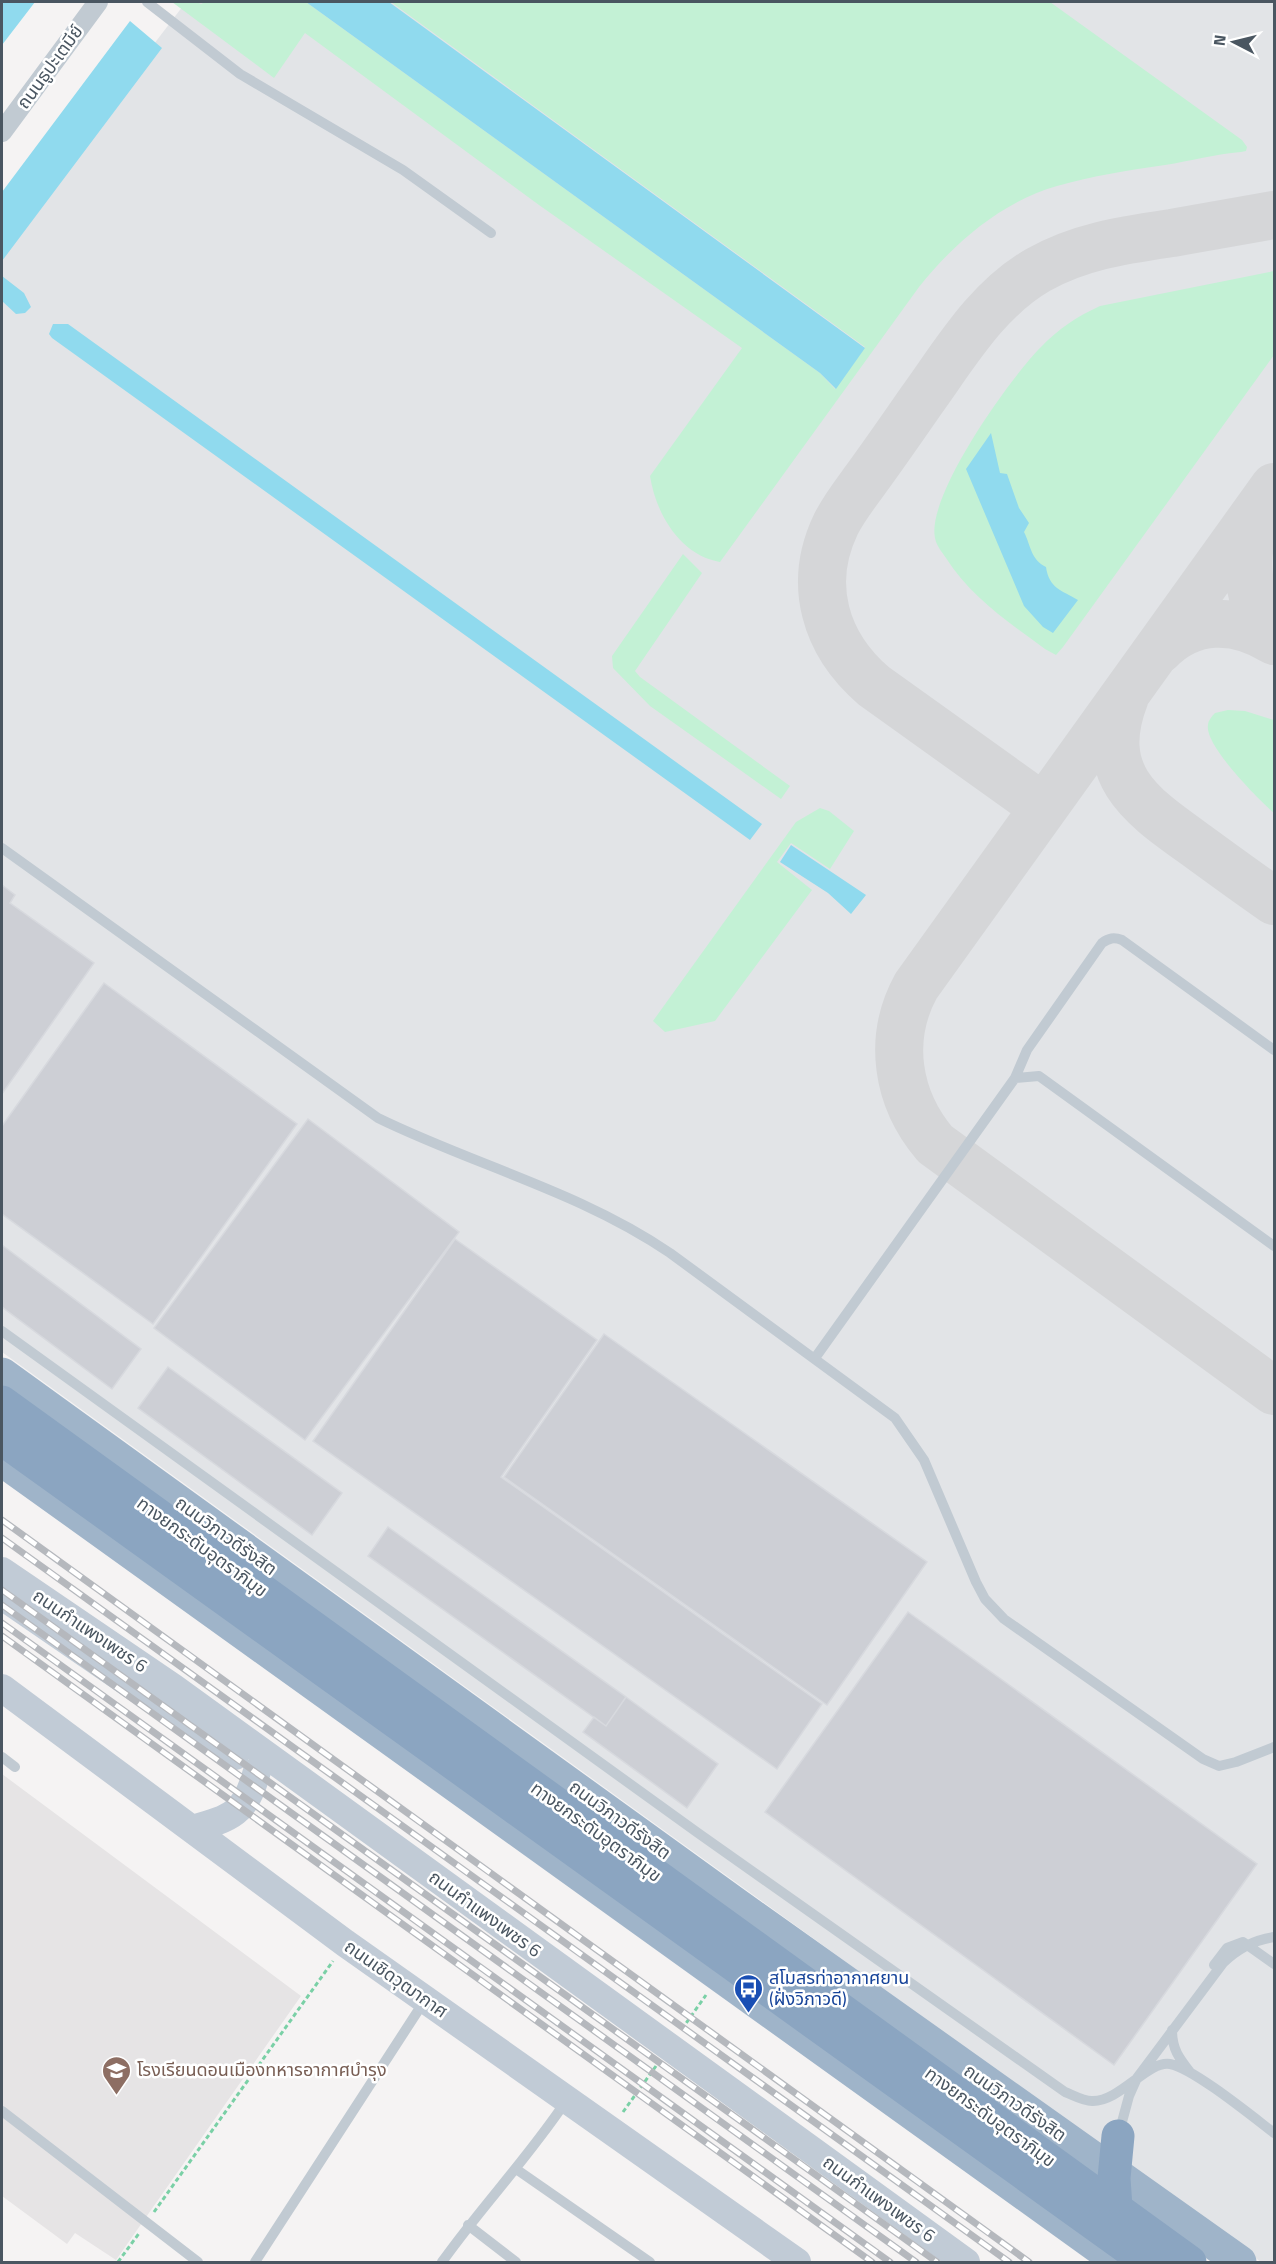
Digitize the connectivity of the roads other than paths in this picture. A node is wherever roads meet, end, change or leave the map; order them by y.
1 (98, 2) edge
2 (147, 2) edge
3 (2, 132) edge
4 (491, 233) dead end
5 (2, 848) edge
6 (1275, 1050) edge
7 (1015, 1078) junction
8 (1275, 1246) edge
9 (2, 1331) edge
10 (815, 1358) junction
11 (2, 1374) edge
12 (2, 1402) edge
13 (2, 1439) edge
14 (2, 1460) edge
15 (2, 1571) edge
16 (2, 1596) edge
17 (2, 1688) edge
18 (1275, 1747) edge
19 (2, 1757) edge
20 (15, 1767) dead end
21 (257, 1771) junction
22 (192, 1829) junction
23 (1275, 1937) edge
24 (1275, 1964) edge
25 (418, 2011) junction
26 (1192, 2074) junction
27 (562, 2107) junction
28 (2, 2111) edge
29 (1275, 2133) edge
30 (1118, 2136) joint
31 (516, 2169) junction
32 (468, 2225) junction
33 (198, 2262) edge
34 (255, 2262) edge
35 (442, 2262) edge
36 (516, 2262) edge
37 (650, 2262) edge
38 (797, 2262) edge
39 (944, 2262) edge
40 (966, 2262) edge
41 (1119, 2262) edge
42 (1126, 2262) edge
43 (1147, 2262) edge
44 (1190, 2262) edge
45 (1240, 2262) edge

1 - 3 street, ถนนธูปะเตมีย์
2 - 4 lane
5 - 10 lane
6 - 7 lane
7 - 8 lane
7 - 10 lane
9 - 26 lane
10 - 18 lane
11 - 45 highway, ถนนวิภาวดีรังสิต
12 - 44 highway, ทางยกระดับอุตราภิมุข
13 - 43 highway, ทางยกระดับอุตราภิมุข
14 - 41 highway
15 - 40 main road, ถนนกำแพงเพชร 6
16 - 21 main road, ถนนกำแพงเพชร 6
17 - 22 main road, ถนนเชิดวุฒากาศ
19 - 20 lane
21 - 22 main road
21 - 39 main road, ถนนกำแพงเพชร 6
22 - 25 main road, ถนนเชิดวุฒากาศ
23 - 30 lane
24 - 26 lane
25 - 27 main road, ถนนเชิดวุฒากาศ
25 - 34 lane
26 - 29 lane
27 - 31 lane
27 - 38 main road, ถนนเชิดวุฒากาศ
28 - 33 lane
30 - 42 highway
31 - 32 lane
31 - 37 lane
32 - 35 lane
32 - 36 lane

